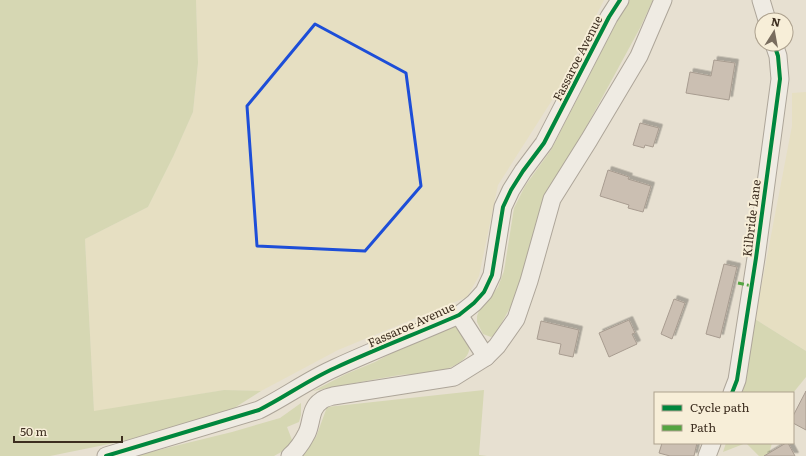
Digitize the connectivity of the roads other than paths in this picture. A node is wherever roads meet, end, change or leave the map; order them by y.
1 (620, 0) edge
2 (663, 0) edge
3 (761, 0) edge
4 (765, 12) edge
5 (777, 52) edge
6 (459, 315) junction
7 (486, 357) junction
8 (732, 392) edge
9 (712, 444) edge
10 (106, 456) edge
11 (290, 456) edge
12 (707, 456) edge

1 - 6 street, Fassaroe Avenue
2 - 7 street
3 - 4 street
5 - 8 street, Kilbride Lane
6 - 7 street
6 - 10 street, Fassaroe Avenue
7 - 11 street
9 - 12 street

